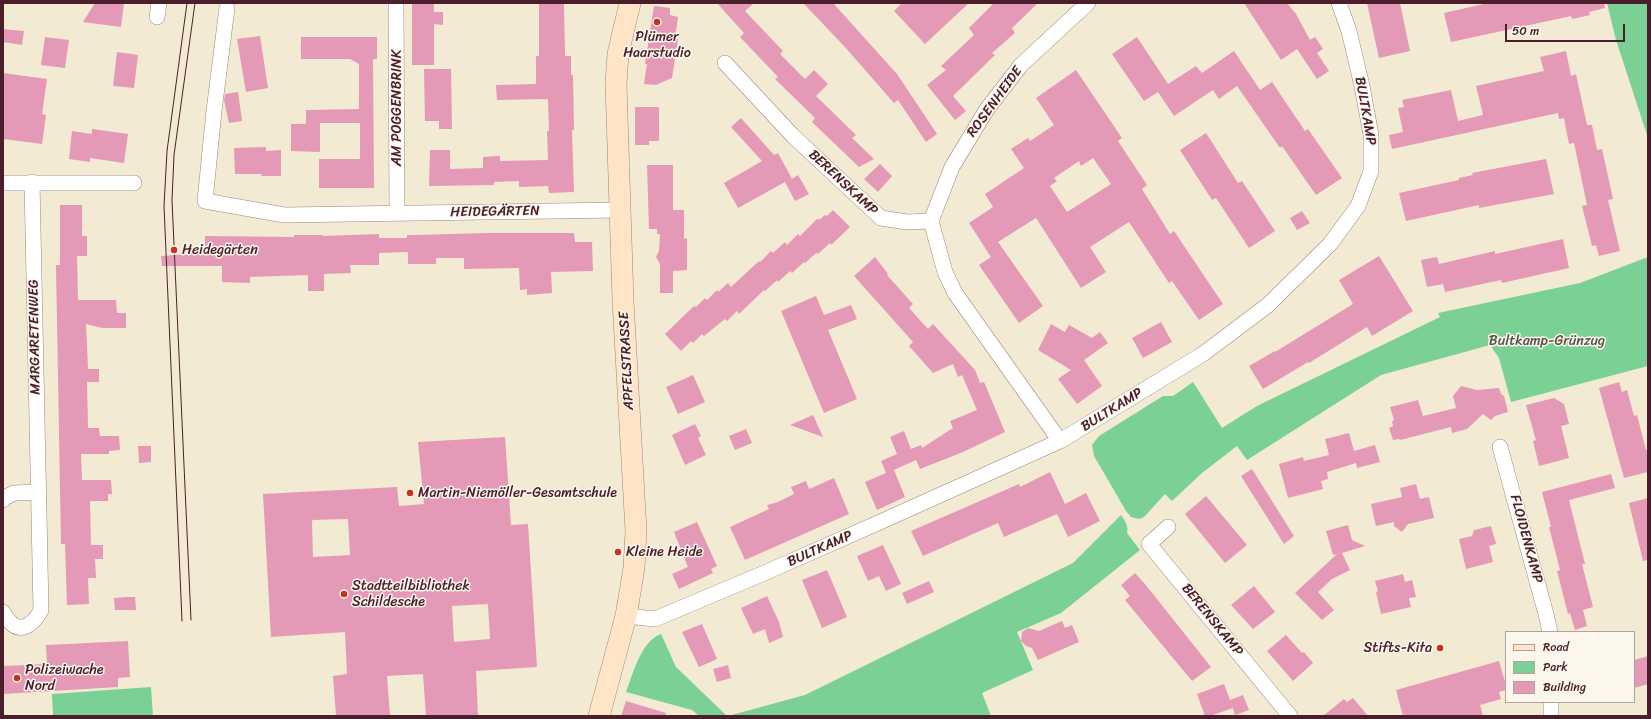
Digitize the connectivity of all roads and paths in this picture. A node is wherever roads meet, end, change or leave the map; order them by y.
1 (396, 3) edge
2 (630, 3) edge
3 (1088, 3) edge
4 (1339, 3) edge
5 (227, 8) dead end
6 (725, 63) dead end
7 (3, 182) edge
8 (32, 182) junction
9 (134, 183) dead end
10 (620, 210) junction
11 (397, 214) junction
12 (931, 220) junction
13 (1060, 441) junction
14 (1500, 446) dead end
15 (38, 492) junction
16 (3, 500) edge
17 (1168, 527) dead end
18 (626, 616) junction
19 (5, 622) edge
20 (1550, 631) edge
21 (1551, 703) edge
22 (599, 716) edge
23 (1290, 716) edge
24 (1551, 716) edge

1 - 11 street, AM POGGENBRINK
2 - 10 street, APFELSTRASSE
3 - 12 street, ROSENHEIDE
4 - 13 street, BULTKAMP
5 - 11 street, HEIDEGÄRTEN
6 - 12 street, BERENSKAMP
7 - 8 street
8 - 9 street
8 - 15 street, MARGARETENWEG
10 - 11 street, HEIDEGÄRTEN
10 - 18 street, APFELSTRASSE
12 - 13 street
13 - 18 street, BULTKAMP
14 - 20 street, FLOIDENKAMP
15 - 16 street
15 - 19 street, MARGARETENWEG
17 - 23 street, BERENSKAMP
18 - 22 street, APFELSTRASSE
21 - 24 street

